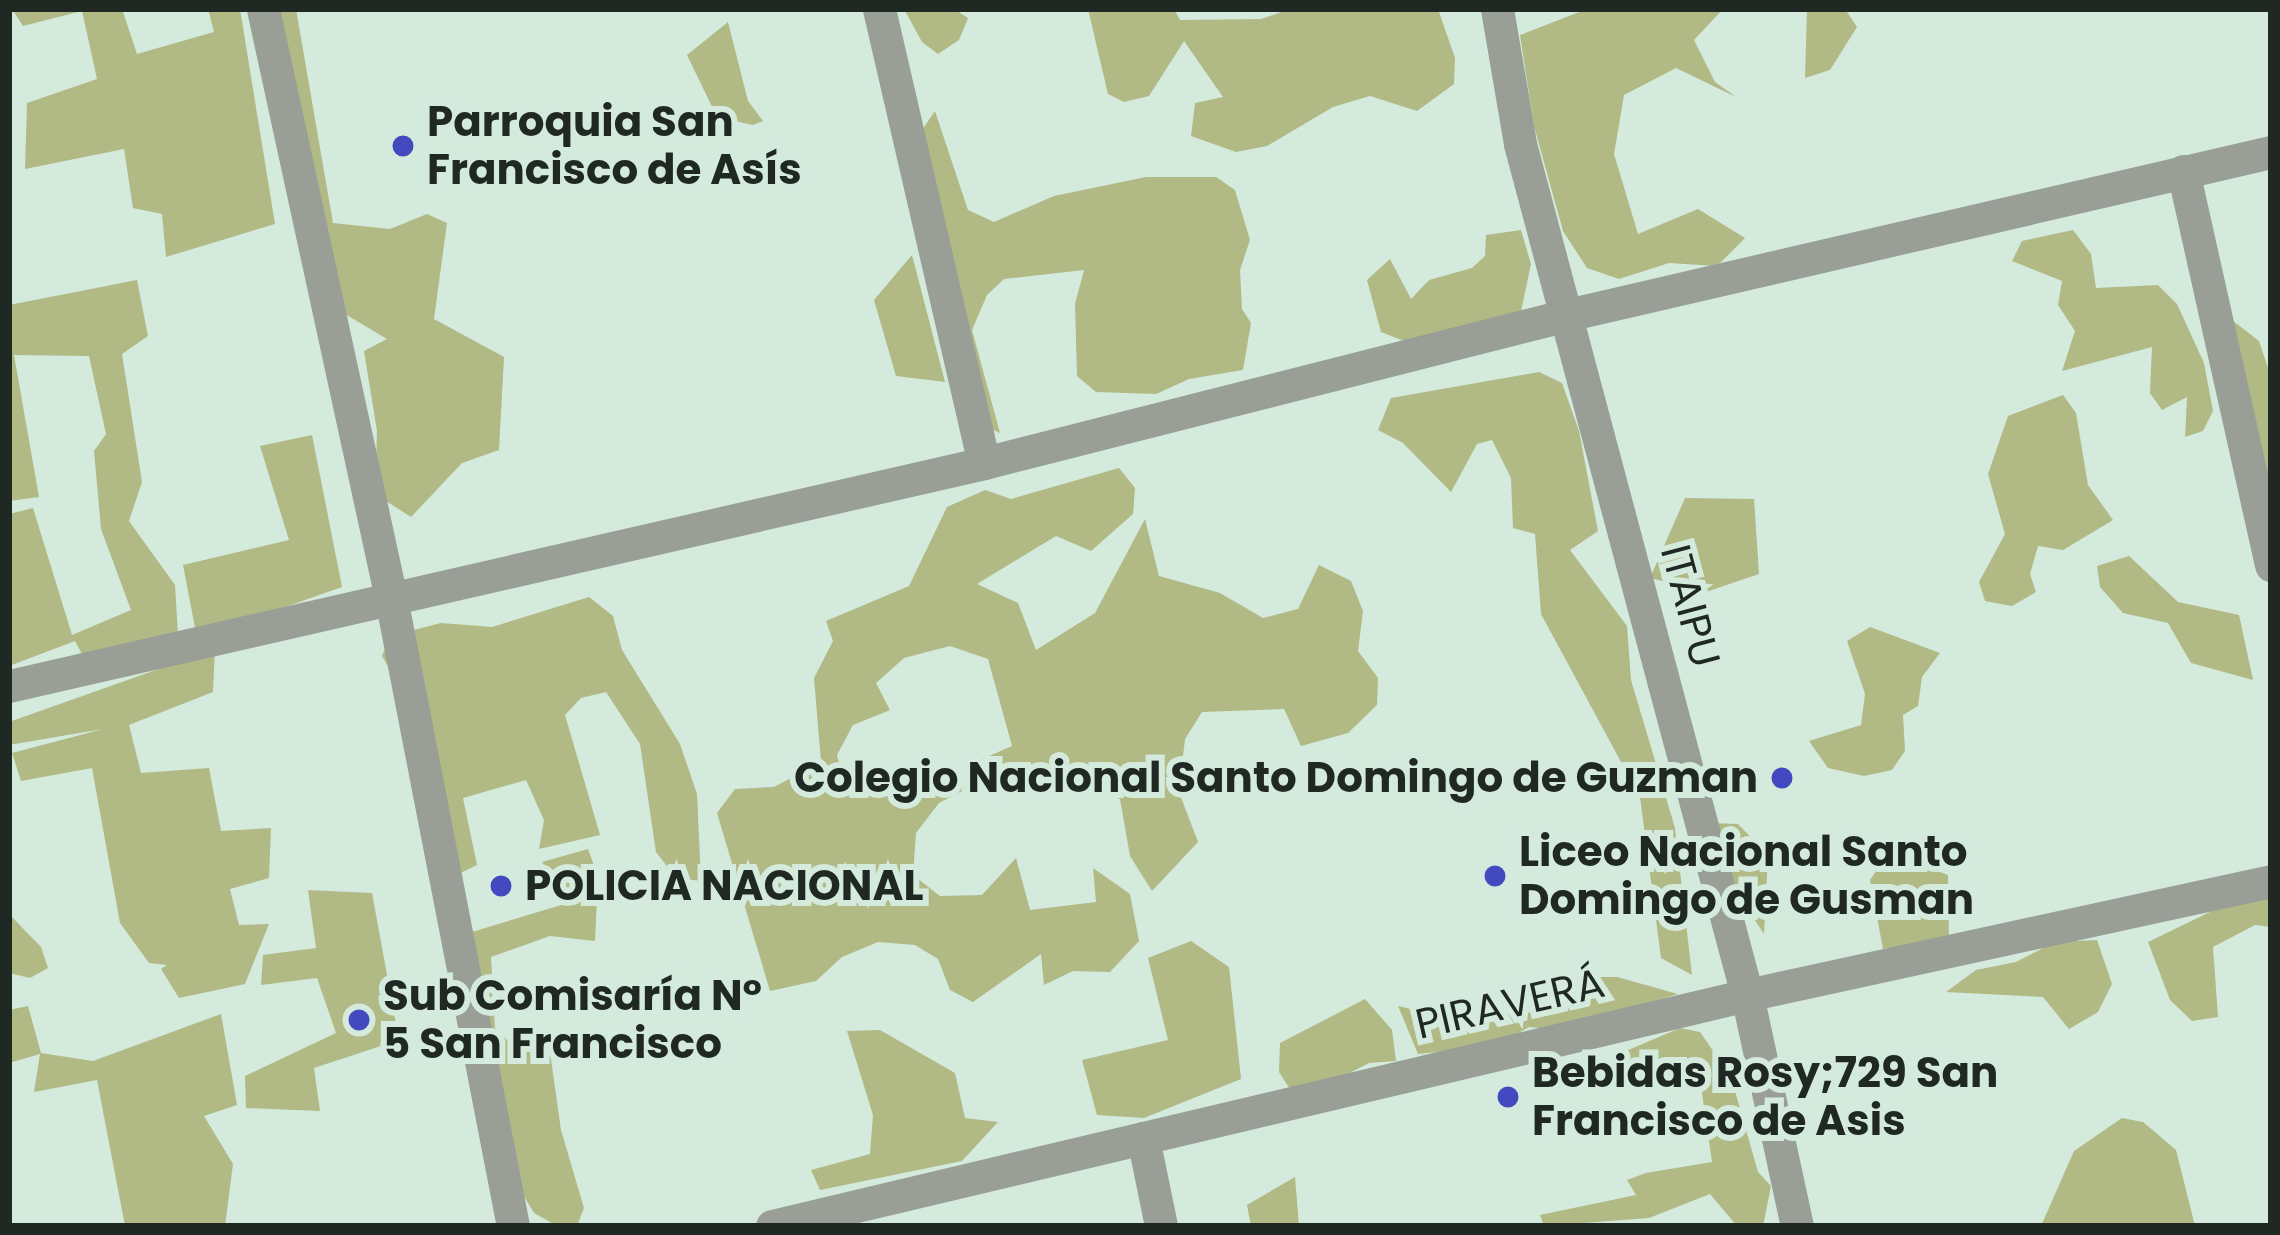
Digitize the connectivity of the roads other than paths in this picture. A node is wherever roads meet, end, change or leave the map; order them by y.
1 (263, 9) edge
2 (879, 9) edge
3 (1497, 9) edge
4 (2271, 152) edge
5 (2183, 171) junction
6 (1567, 315) junction
7 (983, 464) junction
8 (2271, 565) edge
9 (391, 598) junction
10 (9, 686) edge
11 (2271, 881) edge
12 (1747, 994) junction
13 (1143, 1138) junction
14 (513, 1226) edge
15 (772, 1226) edge
16 (1161, 1226) edge
17 (1797, 1226) edge

1 - 9 street
2 - 7 street
3 - 6 street, ITAIPU
4 - 5 street
5 - 6 street
5 - 8 street
6 - 7 street
6 - 12 street, ITAIPU
7 - 9 street
9 - 10 street
9 - 14 street
11 - 12 street, PIRAVERÁ
12 - 13 street, PIRAVERÁ
12 - 17 street, ITAIPU
13 - 15 street, PIRAVERÁ
13 - 16 street

